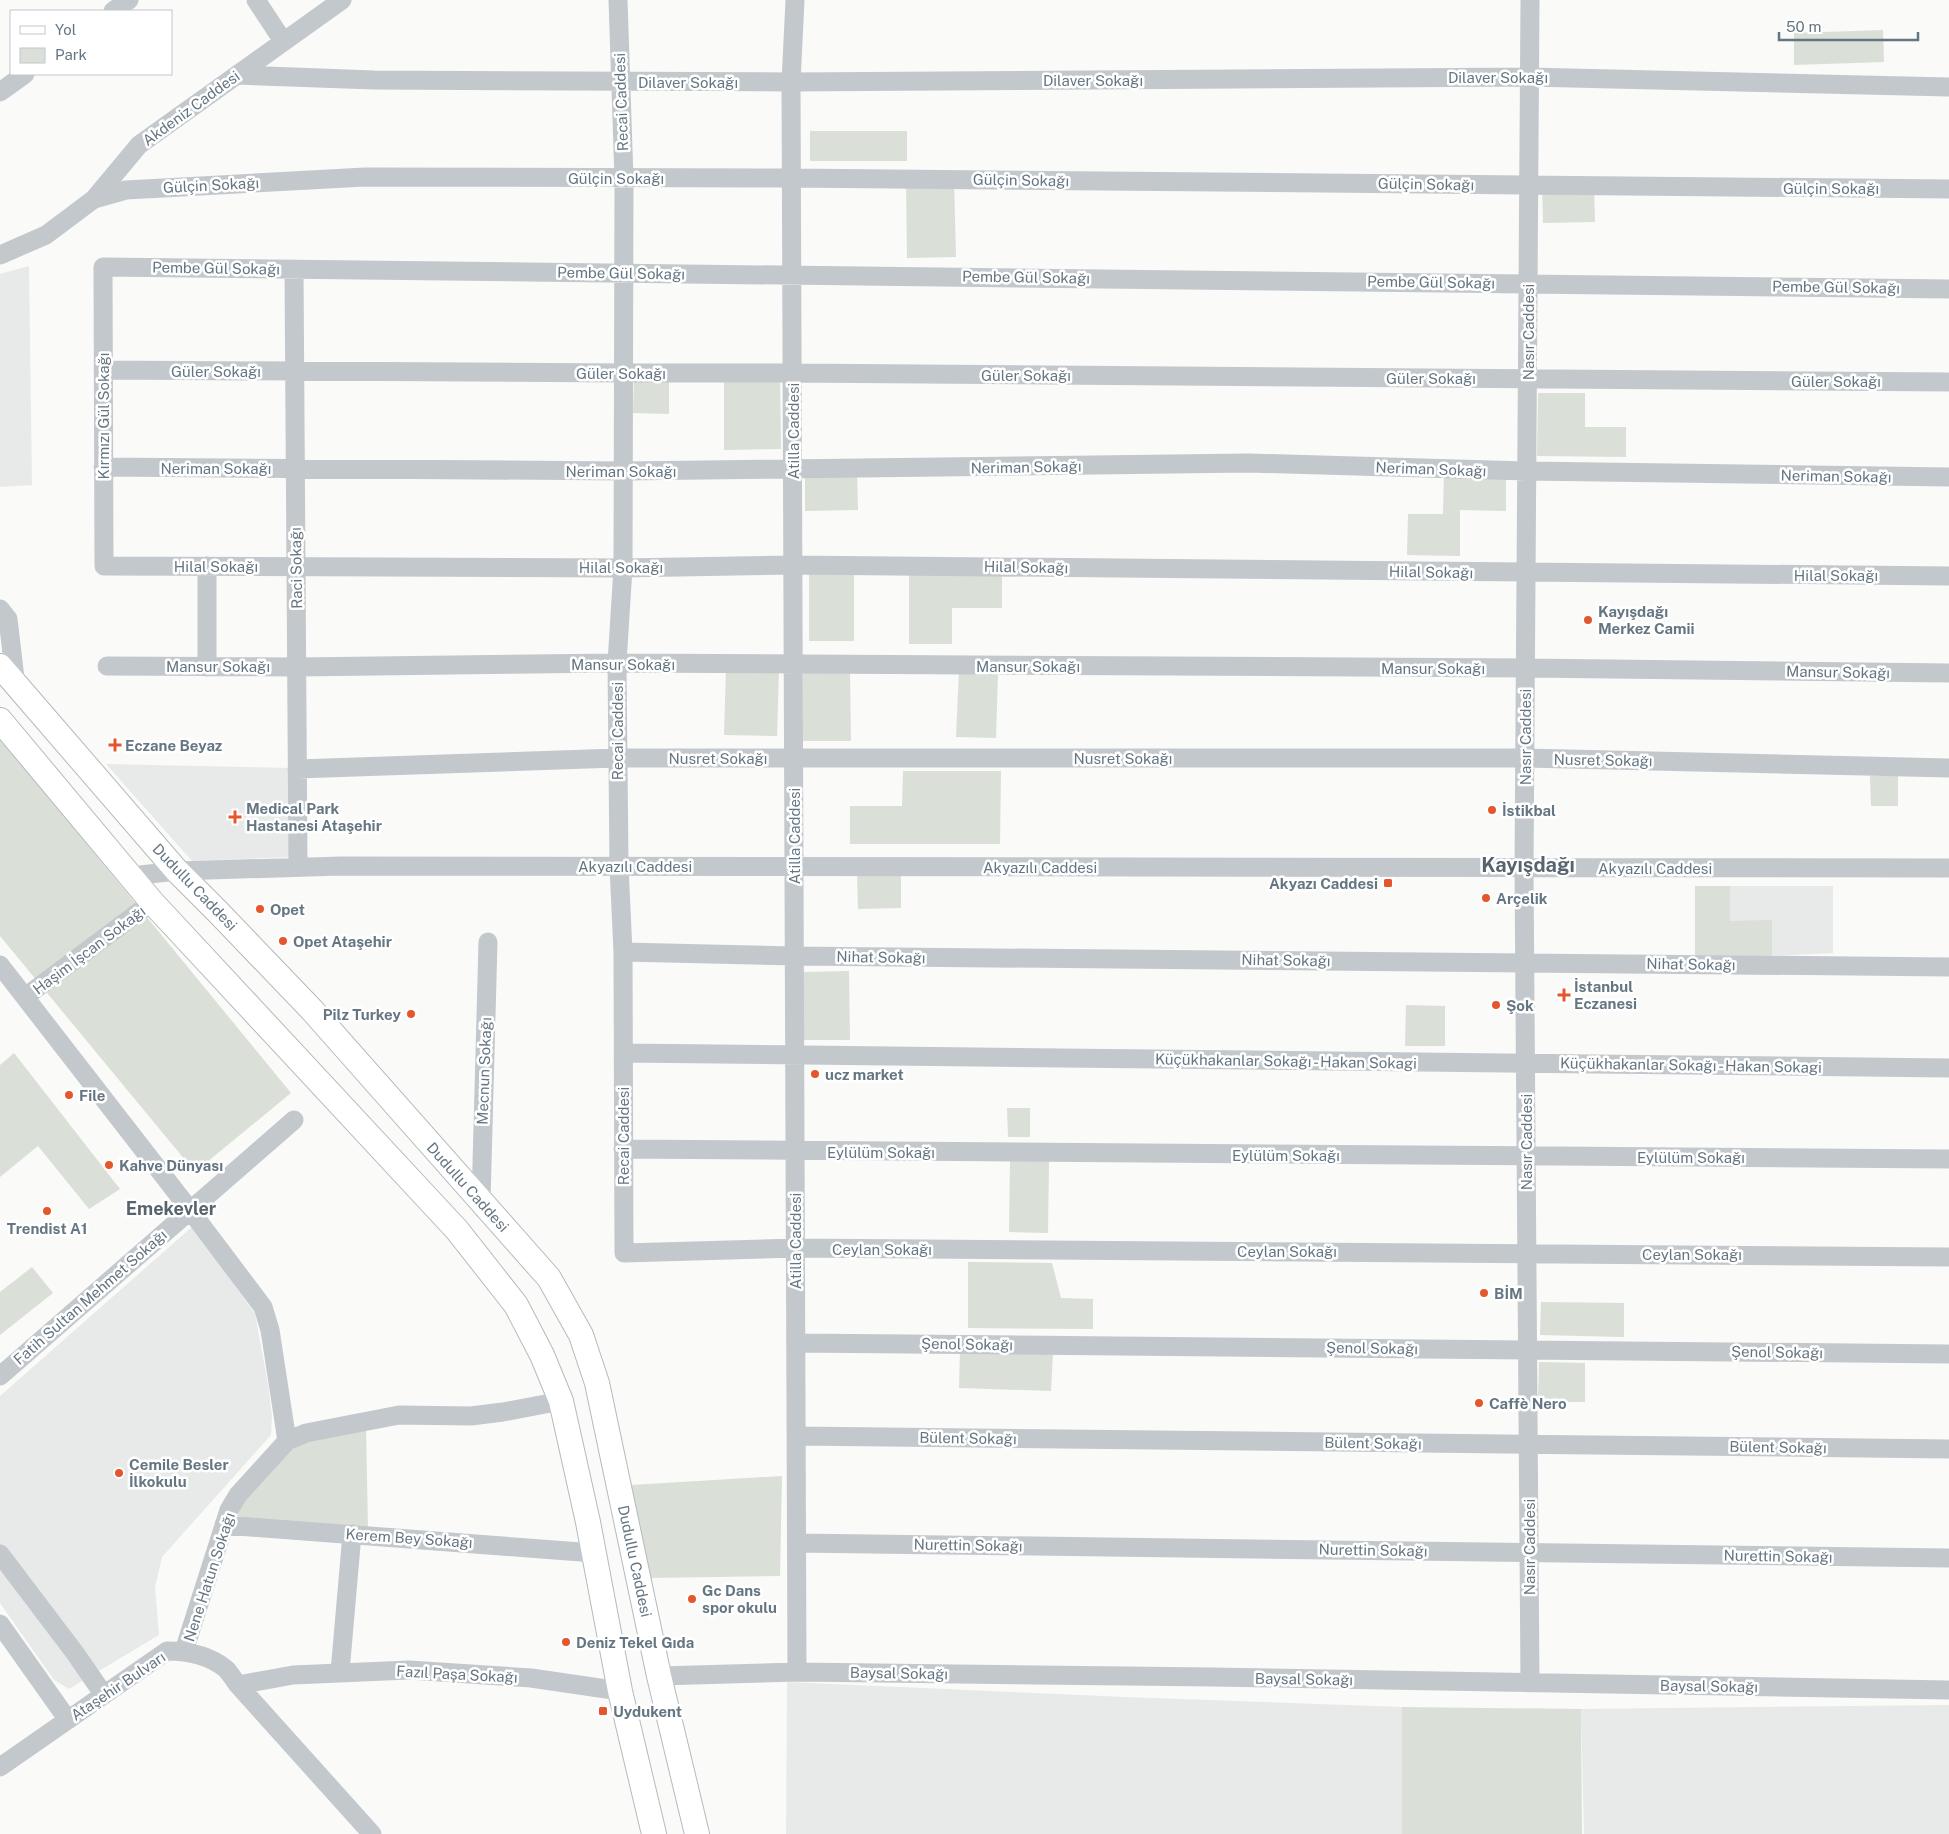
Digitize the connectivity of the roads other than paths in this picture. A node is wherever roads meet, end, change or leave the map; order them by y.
1 (129, 0) edge
2 (256, 0) edge
3 (342, 0) edge
4 (618, 0) edge
5 (795, 0) edge
6 (1530, 0) edge
7 (114, 10) edge
8 (283, 41) junction
9 (24, 75) edge
10 (237, 75) junction
11 (1529, 77) junction
12 (620, 82) junction
13 (792, 82) junction
14 (1949, 87) edge
15 (0, 92) edge
16 (792, 178) junction
17 (624, 179) junction
18 (1528, 185) junction
19 (1949, 189) edge
20 (94, 198) junction
21 (0, 255) edge
22 (103, 267) joint
23 (294, 269) junction
24 (624, 273) junction
25 (792, 275) junction
26 (1528, 284) junction
27 (1949, 288) edge
28 (103, 370) junction
29 (294, 371) junction
30 (624, 373) junction
31 (792, 373) junction
32 (1527, 379) junction
33 (1949, 382) edge
34 (103, 467) junction
35 (295, 469) junction
36 (793, 470) junction
37 (624, 471) junction
38 (1527, 471) junction
39 (1949, 477) edge
40 (793, 565) junction
41 (104, 566) joint
42 (207, 566) junction
43 (296, 567) junction
44 (624, 568) junction
45 (1526, 573) junction
46 (1949, 576) edge
47 (0, 609) edge
48 (617, 663) junction
49 (793, 665) junction
50 (0, 666) edge
51 (107, 666) dead end
52 (207, 666) junction
53 (297, 667) junction
54 (1526, 668) junction
55 (1949, 673) edge
56 (16, 687) junction
57 (0, 720) edge
58 (618, 758) junction
59 (794, 758) junction
60 (1525, 758) junction
61 (1949, 768) edge
62 (297, 769) junction
63 (619, 866) junction
64 (298, 867) junction
65 (794, 867) junction
66 (1524, 868) junction
67 (1949, 868) edge
68 (177, 871) junction
69 (131, 876) junction
70 (152, 902) junction
71 (488, 942) dead end
72 (623, 952) junction
73 (794, 956) junction
74 (1525, 963) junction
75 (0, 965) edge
76 (1949, 967) edge
77 (6, 986) edge
78 (25, 997) junction
79 (623, 1053) junction
80 (795, 1056) junction
81 (1526, 1063) junction
82 (1949, 1068) edge
83 (294, 1120) dead end
84 (623, 1149) junction
85 (795, 1151) junction
86 (1527, 1156) junction
87 (1949, 1159) edge
88 (481, 1201) junction
89 (190, 1210) junction
90 (796, 1248) junction
91 (624, 1253) joint
92 (1527, 1253) junction
93 (1949, 1257) edge
94 (796, 1343) junction
95 (1528, 1349) junction
96 (1949, 1354) edge
97 (0, 1376) edge
98 (561, 1401) junction
99 (796, 1436) junction
100 (288, 1441) junction
101 (1528, 1444) junction
102 (1949, 1449) edge
103 (224, 1525) junction
104 (352, 1534) junction
105 (797, 1542) junction
106 (1529, 1552) junction
107 (594, 1553) junction
108 (0, 1554) edge
109 (1949, 1558) edge
110 (0, 1624) edge
111 (184, 1651) junction
112 (340, 1672) junction
113 (797, 1672) junction
114 (659, 1676) junction
115 (1530, 1683) junction
116 (238, 1685) junction
117 (1949, 1690) edge
118 (620, 1691) junction
119 (104, 1695) junction
120 (68, 1720) junction
121 (0, 1767) edge
122 (372, 1834) edge
123 (654, 1834) edge
124 (697, 1834) edge

1 - 7 street
2 - 8 street
3 - 8 street, Akdeniz Caddesi
4 - 12 street, Recai Caddesi
5 - 13 street, Atilla Caddesi
6 - 11 street, Nasır Caddesi
8 - 10 street, Akdeniz Caddesi
9 - 15 street
10 - 12 street, Dilaver Sokağı
10 - 20 street, Akdeniz Caddesi
11 - 13 street, Dilaver Sokağı
11 - 14 street, Dilaver Sokağı
11 - 18 street, Nasır Caddesi
12 - 13 street, Dilaver Sokağı
12 - 17 street, Recai Caddesi
13 - 16 street, Atilla Caddesi
16 - 17 street, Gülçin Sokağı
16 - 18 street, Gülçin Sokağı
16 - 25 street, Atilla Caddesi
17 - 20 street, Gülçin Sokağı
17 - 24 street, Recai Caddesi
18 - 19 street, Gülçin Sokağı
18 - 26 street, Nasır Caddesi
20 - 21 street, Akdeniz Caddesi
22 - 23 street, Pembe Gül Sokağı
22 - 28 street, Kırmızı Gül Sokağı
23 - 24 street, Pembe Gül Sokağı
23 - 29 street, Raci Sokağı
24 - 25 street, Pembe Gül Sokağı
24 - 30 street, Recai Caddesi
25 - 26 street, Pembe Gül Sokağı
25 - 31 street, Atilla Caddesi
26 - 27 street, Pembe Gül Sokağı
26 - 32 street, Nasır Caddesi
28 - 29 street, Güler Sokağı
28 - 34 street, Kırmızı Gül Sokağı
29 - 30 street, Güler Sokağı
29 - 35 street, Raci Sokağı
30 - 31 street, Güler Sokağı
30 - 37 street, Recai Caddesi
31 - 32 street, Güler Sokağı
31 - 36 street, Atilla Caddesi
32 - 33 street, Güler Sokağı
32 - 38 street, Nasır Caddesi
34 - 35 street, Neriman Sokağı
34 - 41 street, Kırmızı Gül Sokağı
35 - 37 street, Neriman Sokağı
35 - 43 street, Raci Sokağı
36 - 37 street, Neriman Sokağı
36 - 38 street, Neriman Sokağı
36 - 40 street, Atilla Caddesi
37 - 44 street, Recai Caddesi
38 - 39 street, Neriman Sokağı
38 - 45 street, Nasır Caddesi
40 - 44 street, Hilal Sokağı
40 - 45 street, Hilal Sokağı
40 - 49 street, Atilla Caddesi
41 - 42 street, Hilal Sokağı
42 - 43 street, Hilal Sokağı
42 - 52 street
43 - 44 street, Hilal Sokağı
43 - 53 street, Raci Sokağı
44 - 48 street, Recai Caddesi
45 - 46 street, Hilal Sokağı
45 - 54 street, Nasır Caddesi
47 - 56 street
48 - 49 street, Mansur Sokağı
48 - 53 street, Mansur Sokağı
48 - 58 street, Recai Caddesi
49 - 54 street, Mansur Sokağı
49 - 59 street, Atilla Caddesi
50 - 56 main road, Dudullu Caddesi
51 - 52 street, Mansur Sokağı
52 - 53 street, Mansur Sokağı
53 - 62 street, Raci Sokağı
54 - 55 street, Mansur Sokağı
54 - 60 street, Nasır Caddesi
56 - 68 main road, Dudullu Caddesi
57 - 69 main road
58 - 59 street, Nusret Sokağı
58 - 62 street, Nusret Sokağı
58 - 63 street, Recai Caddesi
59 - 60 street, Nusret Sokağı
59 - 65 street, Atilla Caddesi
60 - 61 street, Nusret Sokağı
60 - 66 street, Nasır Caddesi
62 - 64 street, Raci Sokağı
63 - 64 street, Akyazılı Caddesi
63 - 65 street, Akyazılı Caddesi
63 - 72 street, Recai Caddesi
64 - 68 street, Akyazılı Caddesi
65 - 66 street, Akyazılı Caddesi
65 - 73 street, Atilla Caddesi
66 - 67 street, Akyazılı Caddesi
66 - 74 street, Nasır Caddesi
68 - 69 street, Akyazılı Caddesi
68 - 88 main road, Dudullu Caddesi
69 - 70 main road
70 - 78 street, Haşim İşcan Sokağı
70 - 98 main road
71 - 88 street, Mecnun Sokağı
72 - 73 street, Nihat Sokağı
72 - 79 street, Recai Caddesi
73 - 74 street, Nihat Sokağı
73 - 80 street, Atilla Caddesi
74 - 76 street, Nihat Sokağı
74 - 81 street, Nasır Caddesi
75 - 77 street
77 - 78 street
78 - 89 street
79 - 80 street, Küçükhakanlar Sokağı - Hakan Sokagi
79 - 84 street, Recai Caddesi
80 - 81 street, Küçükhakanlar Sokağı - Hakan Sokagi
80 - 85 street, Atilla Caddesi
81 - 82 street, Küçükhakanlar Sokağı - Hakan Sokagi
81 - 86 street, Nasır Caddesi
83 - 89 street, Fatih Sultan Mehmet Sokağı
84 - 85 street, Eylülüm Sokağı
84 - 91 street, Recai Caddesi
85 - 86 street, Eylülüm Sokağı
85 - 90 street, Atilla Caddesi
86 - 87 street, Eylülüm Sokağı
86 - 92 street, Nasır Caddesi
88 - 114 main road, Dudullu Caddesi
89 - 97 street, Fatih Sultan Mehmet Sokağı
89 - 100 street
90 - 91 street, Ceylan Sokağı
90 - 92 street, Ceylan Sokağı
90 - 94 street, Atilla Caddesi
92 - 93 street, Ceylan Sokağı
92 - 95 street, Nasır Caddesi
94 - 95 street, Şenol Sokağı
94 - 99 street, Atilla Caddesi
95 - 96 street, Şenol Sokağı
95 - 101 street, Nasır Caddesi
98 - 100 street, Nene Hatun Sokağı
98 - 107 main road
99 - 101 street, Bülent Sokağı
99 - 105 street, Atilla Caddesi
100 - 103 street, Nene Hatun Sokağı
101 - 102 street, Bülent Sokağı
101 - 106 street, Nasır Caddesi
103 - 104 street, Kerem Bey Sokağı
103 - 111 street, Nene Hatun Sokağı
104 - 107 street, Kerem Bey Sokağı
104 - 112 street
105 - 106 street, Nurettin Sokağı
105 - 113 street, Atilla Caddesi
106 - 109 street, Nurettin Sokağı
106 - 115 street, Nasır Caddesi
107 - 118 main road
108 - 119 street
110 - 120 street
111 - 116 street, Ataşehir Bulvarı
111 - 119 street, Ataşehir Bulvarı
112 - 116 street, Fazıl Paşa Sokağı
112 - 118 street, Fazıl Paşa Sokağı
113 - 114 street, Baysal Sokağı
113 - 115 street, Baysal Sokağı
114 - 124 main road, Dudullu Caddesi
115 - 117 street, Baysal Sokağı
116 - 122 street, Ataşehir Bulvarı
118 - 123 main road
119 - 120 street, Ataşehir Bulvarı
120 - 121 street, Ataşehir Bulvarı

